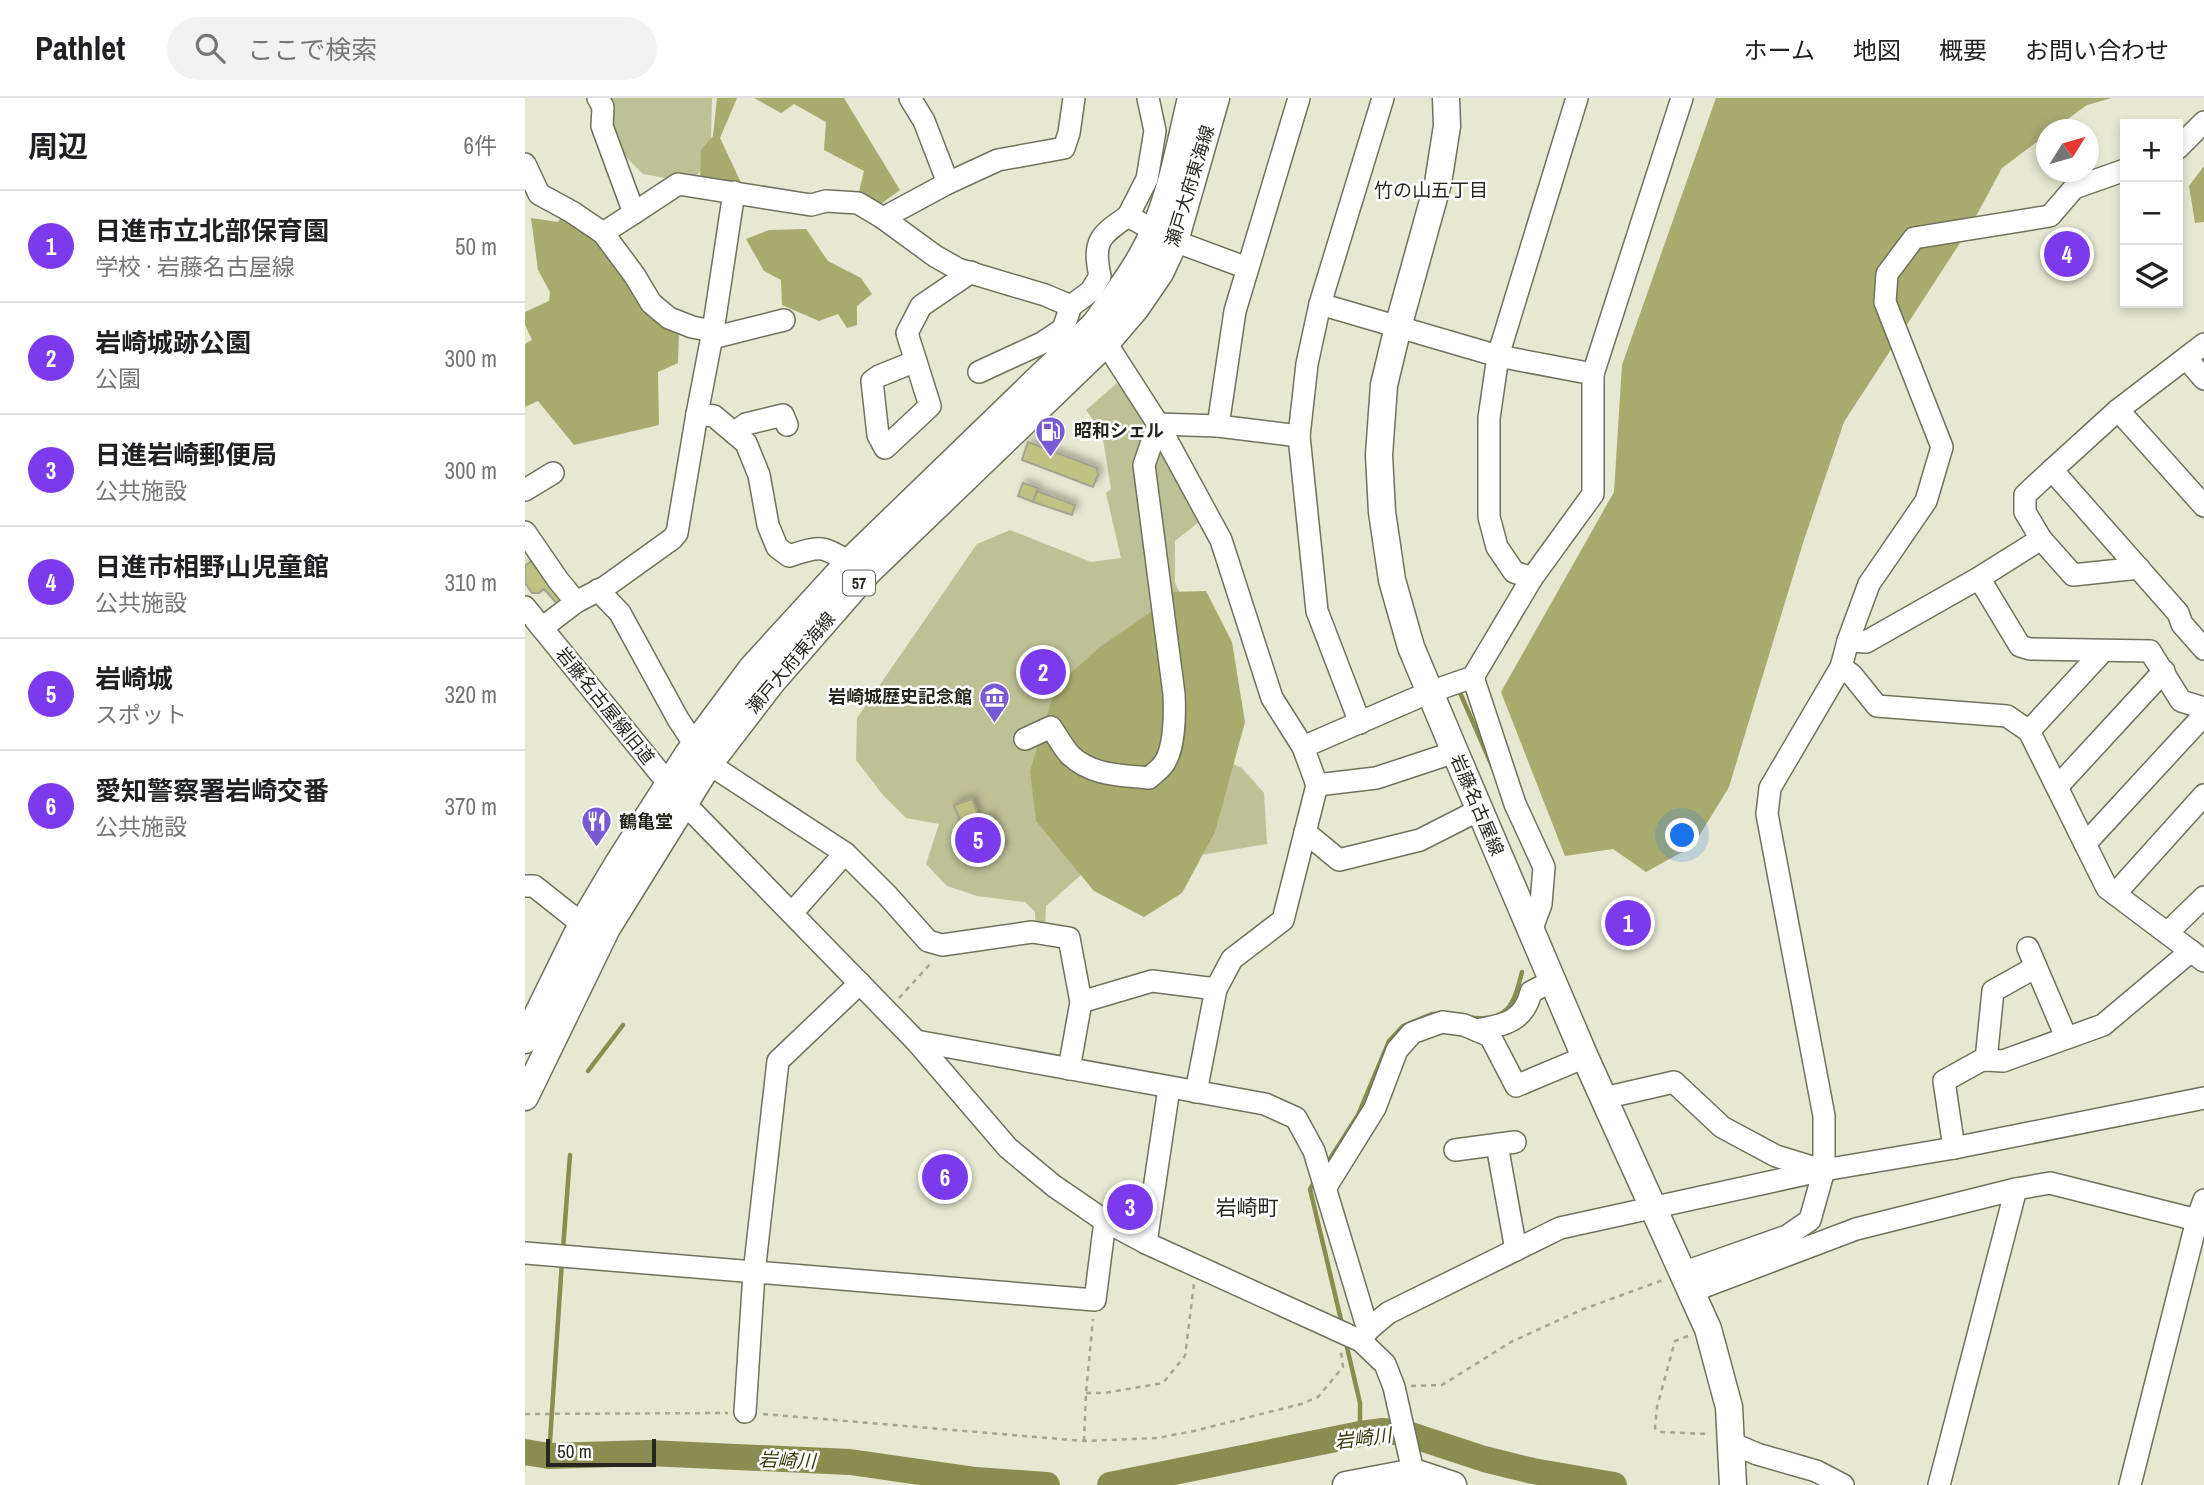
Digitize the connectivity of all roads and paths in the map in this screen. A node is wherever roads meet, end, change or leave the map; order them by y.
1 (598, 98) edge
2 (910, 98) edge
3 (1074, 98) edge
4 (1148, 98) edge
5 (1191, 98) edge
6 (1216, 98) edge
7 (1299, 98) edge
8 (1383, 98) edge
9 (1445, 98) edge
10 (1577, 98) edge
11 (1682, 98) edge
12 (2204, 122) edge
13 (2183, 143) edge
14 (525, 164) edge
15 (2120, 172) edge
16 (948, 183) junction
17 (734, 192) junction
18 (633, 213) junction
19 (1128, 216) junction
20 (883, 218) junction
21 (603, 233) junction
22 (1164, 237) junction
23 (1247, 268) junction
24 (971, 272) junction
25 (1320, 304) junction
26 (1071, 306) junction
27 (784, 320) dead end
28 (1398, 327) junction
29 (713, 335) junction
30 (1105, 343) junction
31 (2204, 344) edge
32 (1498, 356) junction
33 (2186, 358) junction
34 (916, 361) dead end
35 (979, 372) dead end
36 (1593, 374) junction
37 (2204, 379) edge
38 (2118, 411) junction
39 (697, 414) junction
40 (1158, 424) junction
41 (787, 425) dead end
42 (1218, 426) junction
43 (734, 433) junction
44 (1300, 436) junction
45 (2052, 470) junction
46 (553, 473) dead end
47 (525, 490) edge
48 (2204, 506) edge
49 (525, 531) edge
50 (2041, 539) junction
51 (849, 562) junction
52 (2139, 568) junction
53 (1532, 578) junction
54 (1979, 578) junction
55 (598, 590) junction
56 (576, 602) junction
57 (525, 607) edge
58 (542, 628) junction
59 (1848, 641) junction
60 (2204, 649) edge
61 (2103, 651) junction
62 (1841, 667) junction
63 (2164, 671) junction
64 (1473, 677) junction
65 (1430, 692) junction
66 (2204, 708) edge
67 (2204, 715) edge
68 (1360, 723) junction
69 (2029, 731) junction
70 (1025, 739) dead end
71 (1303, 747) junction
72 (1455, 752) junction
73 (702, 755) junction
74 (1317, 785) junction
75 (2057, 787) junction
76 (677, 795) junction
77 (2204, 795) edge
78 (1479, 810) junction
79 (1305, 832) junction
80 (2085, 844) junction
81 (845, 853) junction
82 (525, 886) edge
83 (2115, 894) junction
84 (2204, 897) edge
85 (792, 914) junction
86 (582, 924) junction
87 (1531, 931) junction
88 (2167, 933) junction
89 (942, 945) junction
90 (2197, 956) edge
91 (1552, 981) junction
92 (860, 983) junction
93 (1216, 989) junction
94 (1081, 1002) junction
95 (887, 1011) junction
96 (1476, 1030) junction
97 (2066, 1037) junction
98 (525, 1040) edge
99 (916, 1041) junction
100 (1585, 1057) junction
101 (1986, 1060) junction
102 (1069, 1069) junction
103 (1169, 1088) junction
104 (1196, 1092) junction
105 (525, 1097) edge
106 (1604, 1098) junction
107 (2204, 1098) edge
108 (1954, 1148) junction
109 (1455, 1150) dead end
110 (1824, 1170) junction
111 (1323, 1176) junction
112 (2017, 1189) junction
113 (1653, 1207) junction
114 (2202, 1216) edge
115 (1105, 1221) junction
116 (1146, 1243) junction
117 (1516, 1250) junction
118 (525, 1253) edge
119 (1196, 1266) junction
120 (754, 1273) junction
121 (1686, 1283) junction
122 (1094, 1300) junction
123 (1708, 1329) junction
124 (1352, 1335) junction
125 (1395, 1389) junction
126 (1086, 1393) junction
127 (745, 1412) junction
128 (525, 1414) edge
129 (1084, 1441) junction
130 (1731, 1446) junction
131 (1414, 1472) edge
132 (1346, 1485) edge
133 (1454, 1485) edge
134 (1733, 1485) edge
135 (1843, 1485) edge
136 (1939, 1485) edge
137 (2130, 1485) edge

1 - 18 street
2 - 16 street
3 - 16 street
4 - 19 street
5 - 22 main road, 瀬戸大府東海線 / 57
6 - 22 main road, 瀬戸大府東海線 / 57
7 - 23 street
8 - 25 street
9 - 28 main road, 岩藤名古屋線
10 - 32 street
11 - 36 street
12 - 13 street
14 - 21 street
15 - 59 street
16 - 20 street
17 - 18 street
17 - 20 street
17 - 29 street
18 - 21 street
19 - 22 street
19 - 26 street
20 - 24 street
21 - 29 street
22 - 23 street
22 - 30 main road, 瀬戸大府東海線 / 57
22 - 51 main road, 瀬戸大府東海線 / 57
23 - 42 street
24 - 26 street
24 - 34 street
25 - 28 street
25 - 44 street
26 - 35 street
27 - 29 street
28 - 32 street
28 - 65 main road, 岩藤名古屋線
29 - 39 street
30 - 40 street
30 - 73 main road, 瀬戸大府東海線 / 57
31 - 33 street
32 - 36 street
32 - 53 street
33 - 37 street
33 - 38 street
36 - 53 street
38 - 45 street
38 - 48 street
39 - 43 street
39 - 55 street
40 - 42 street
40 - 70 street
40 - 71 street
41 - 43 street
42 - 44 street
43 - 51 street
44 - 68 street
45 - 50 street
45 - 52 street
46 - 47 street
49 - 56 street
50 - 52 street
50 - 54 street
51 - 73 main road, 瀬戸大府東海線 / 57
52 - 60 street
53 - 64 street
54 - 59 street
54 - 61 street
55 - 56 street
55 - 73 street
56 - 58 street
57 - 58 street, 岩藤名古屋線旧道
58 - 76 street, 岩藤名古屋線旧道
59 - 62 street
61 - 63 street
61 - 69 street
62 - 69 street
62 - 110 street
63 - 66 street
63 - 75 street
64 - 65 street
64 - 87 street
65 - 68 street
65 - 72 main road, 岩藤名古屋線
67 - 80 street
68 - 71 street
69 - 75 street
71 - 74 street
72 - 74 street
72 - 78 main road, 岩藤名古屋線
73 - 76 main road, 瀬戸大府東海線 / 57
73 - 81 street
74 - 79 street
75 - 80 street
76 - 85 street, 岩藤名古屋線旧道
76 - 86 main road, 瀬戸大府東海線 / 57
76 - 105 main road, 瀬戸大府東海線 / 57
77 - 83 street
78 - 79 street
78 - 87 main road, 岩藤名古屋線
79 - 93 street
80 - 83 street
81 - 85 street
81 - 89 street
82 - 86 street
83 - 88 street
84 - 88 street
85 - 92 street, 岩藤名古屋線旧道
86 - 98 main road, 瀬戸大府東海線 / 57
87 - 91 main road, 岩藤名古屋線
88 - 90 street
89 - 94 street
89 - 95 path
90 - 97 street
91 - 96 street
91 - 100 main road, 岩藤名古屋線
92 - 95 street, 岩藤名古屋線旧道
92 - 120 street
93 - 94 street
93 - 104 street
94 - 102 street
95 - 99 street, 岩藤名古屋線旧道
96 - 100 street
96 - 111 street
97 - 101 street
97 - 101 street
99 - 102 street
99 - 115 street, 岩藤名古屋線旧道
100 - 106 main road, 岩藤名古屋線
101 - 108 street
102 - 103 street
103 - 104 street
103 - 116 street
104 - 111 street
106 - 110 street
106 - 113 main road, 岩藤名古屋線
107 - 108 street
108 - 110 street
109 - 117 street
110 - 113 street
110 - 121 street
111 - 124 street
112 - 114 street
112 - 121 street
112 - 136 street
113 - 117 street
113 - 121 main road, 岩藤名古屋線
114 - 137 street
115 - 116 street, 岩藤名古屋線旧道
115 - 122 street
116 - 119 street, 岩藤名古屋線旧道
117 - 124 street
118 - 120 street
119 - 124 street, 岩藤名古屋線旧道
119 - 126 path
120 - 122 street
120 - 127 street
121 - 123 main road, 岩藤名古屋線
121 - 125 path
122 - 126 path
123 - 130 main road, 岩藤名古屋線
123 - 130 path
124 - 125 street
124 - 129 path
125 - 131 street
126 - 129 path
127 - 128 path
127 - 129 path
130 - 134 main road, 岩藤名古屋線
130 - 135 street
131 - 132 main road
131 - 133 main road

